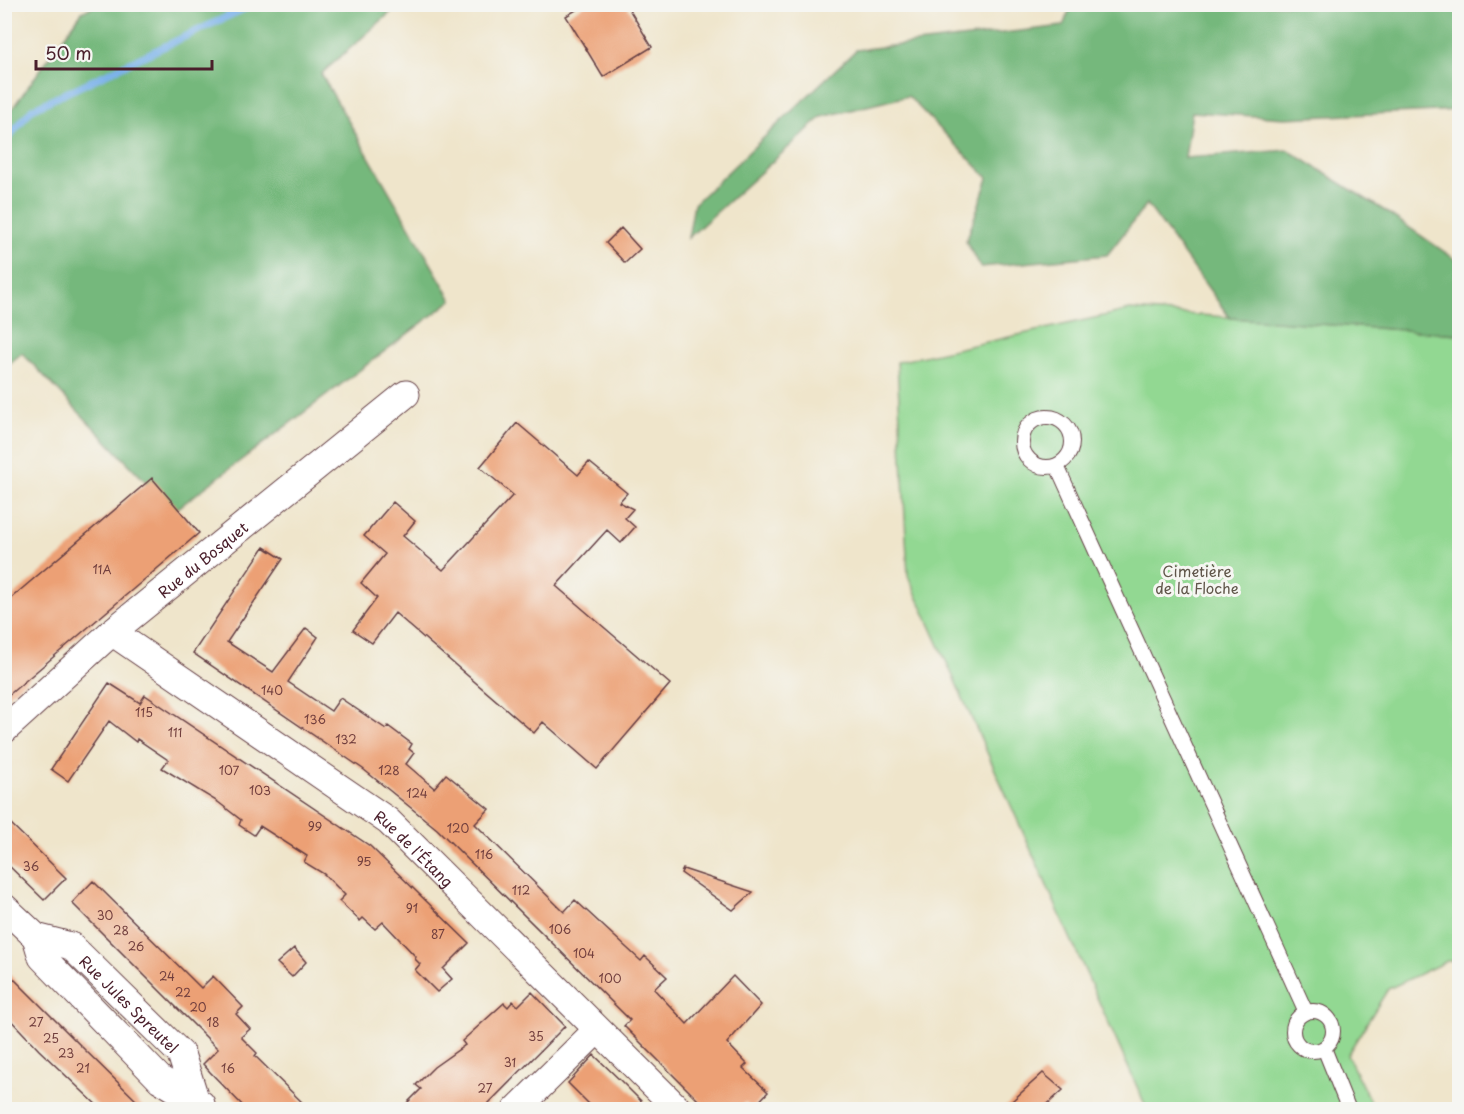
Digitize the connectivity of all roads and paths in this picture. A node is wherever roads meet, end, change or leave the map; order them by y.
1 (406, 394) dead end
2 (1057, 466) dead end
3 (112, 632) junction
4 (4, 730) edge
5 (4, 908) edge
6 (1306, 1012) junction
7 (597, 1030) junction
8 (1324, 1048) junction
9 (201, 1104) edge
10 (516, 1110) edge
11 (679, 1110) edge
12 (1349, 1110) edge

1 - 3 street, Rue du Bosquet
2 - 6 lane
3 - 4 street, Rue du Bosquet
3 - 7 street, Rue de l'Étang
5 - 9 street, Rue Jules Spreutel
6 - 8 lane
6 - 8 lane
7 - 10 street
7 - 11 street, Rue de l'Étang
8 - 12 lane

